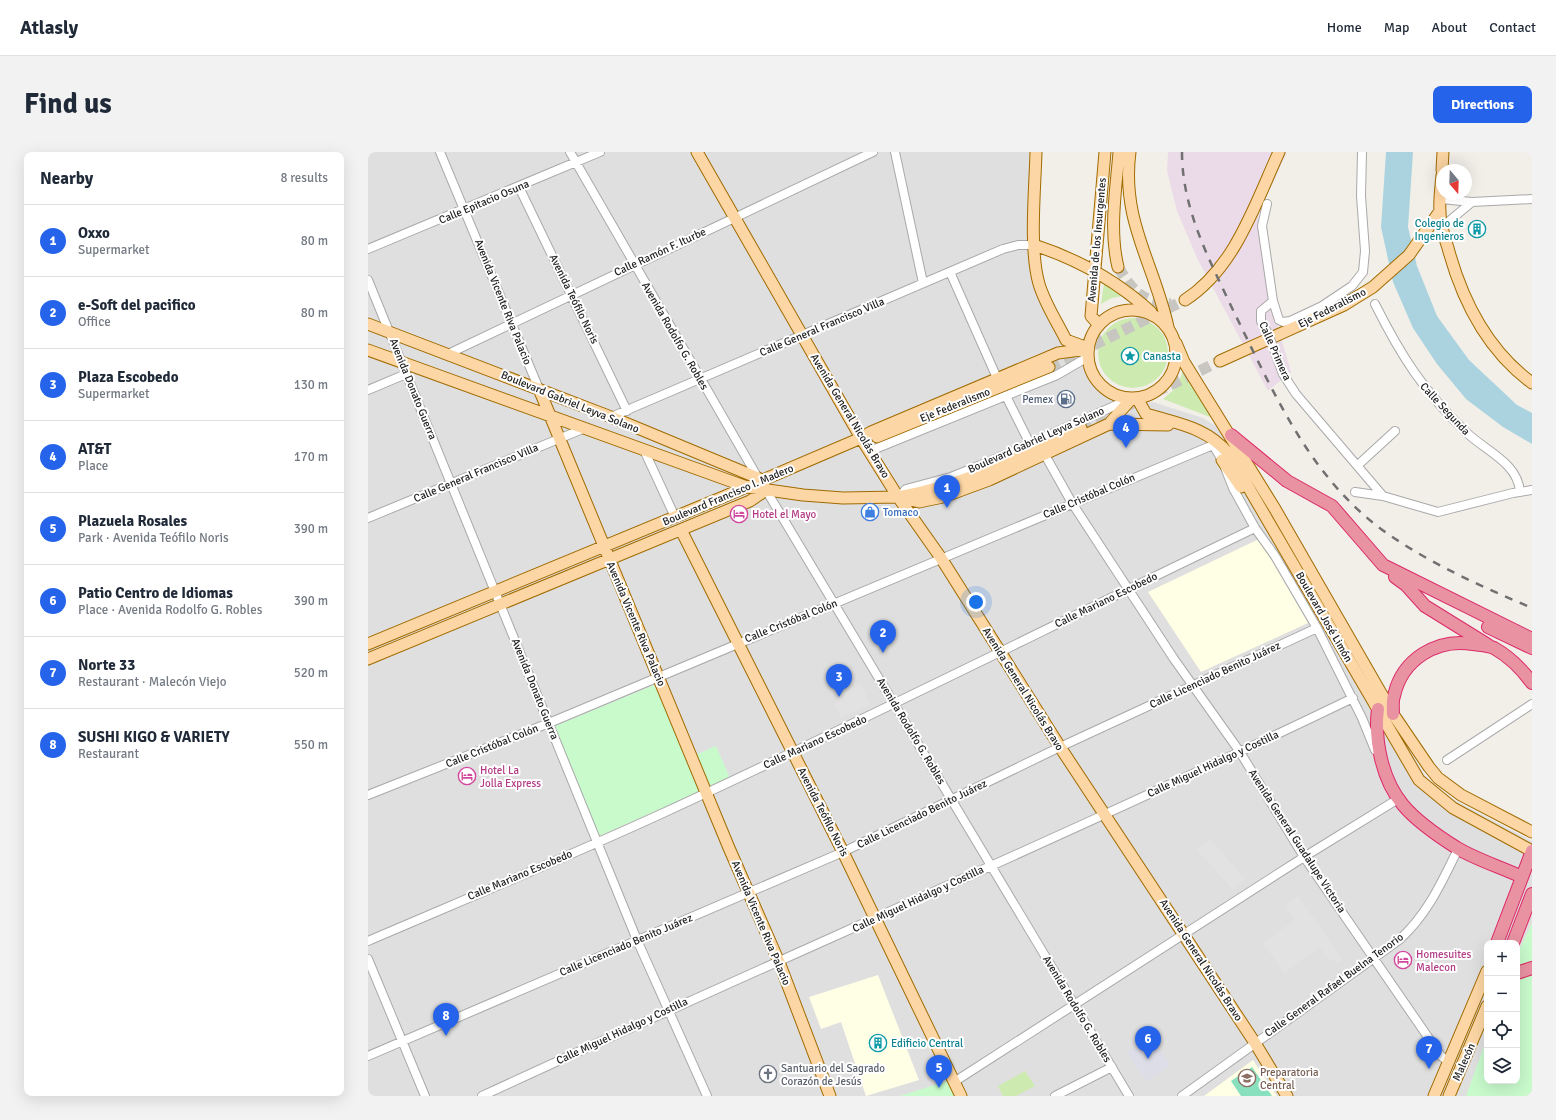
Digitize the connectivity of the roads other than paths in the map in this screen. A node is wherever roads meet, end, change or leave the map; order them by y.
1 (440, 152) edge
2 (570, 152) edge
3 (600, 152) edge
4 (697, 152) edge
5 (873, 152) edge
6 (895, 152) edge
7 (1036, 152) edge
8 (1105, 152) edge
9 (1119, 152) edge
10 (1130, 152) edge
11 (1280, 152) edge
12 (1362, 152) edge
13 (1443, 152) edge
14 (576, 163) junction
15 (1442, 164) edge
16 (519, 187) junction
17 (1532, 199) edge
18 (1441, 200) edge
19 (1451, 200) edge
20 (1472, 202) junction
21 (1267, 204) dead end
22 (465, 210) junction
23 (1436, 215) junction
24 (733, 218) junction
25 (1442, 227) junction
26 (1034, 245) junction
27 (368, 249) edge
28 (634, 264) junction
29 (1118, 267) tunnel mouth
30 (950, 272) junction
31 (1094, 272) junction
32 (368, 280) edge
33 (924, 283) junction
34 (572, 294) junction
35 (1185, 300) tunnel mouth
36 (1274, 301) junction
37 (1375, 304) dead end
38 (1153, 314) junction
39 (511, 322) junction
40 (368, 324) edge
41 (1099, 325) junction
42 (1168, 327) junction
43 (389, 332) junction
44 (802, 336) junction
45 (1176, 343) junction
46 (368, 350) edge
47 (1088, 351) junction
48 (448, 354) junction
49 (1220, 360) tunnel mouth
50 (401, 363) junction
51 (1049, 367) tunnel mouth
52 (406, 374) junction
53 (997, 378) junction
54 (700, 380) junction
55 (1532, 383) edge
56 (538, 389) junction
57 (368, 390) edge
58 (1006, 396) junction
59 (1134, 398) junction
60 (627, 411) junction
61 (550, 416) junction
62 (611, 417) junction
63 (1108, 424) junction
64 (1186, 426) junction
65 (585, 428) junction
66 (1081, 428) tunnel mouth
67 (1395, 431) dead end
68 (1231, 436) junction
69 (861, 438) junction
70 (559, 439) junction
71 (1030, 444) junction
72 (1212, 445) joint
73 (644, 450) junction
74 (870, 451) junction
75 (1045, 455) junction
76 (1222, 460) junction
77 (1358, 465) junction
78 (762, 483) junction
79 (451, 484) junction
80 (747, 487) junction
81 (1532, 490) edge
82 (1355, 492) dead end
83 (1520, 492) junction
84 (1383, 496) junction
85 (898, 497) junction
86 (1072, 503) junction
87 (675, 517) junction
88 (368, 518) edge
89 (1255, 528) junction
90 (681, 530) junction
91 (604, 547) junction
92 (1288, 556) junction
93 (941, 558) junction
94 (609, 560) junction
95 (1384, 565) junction
96 (1403, 583) junction
97 (1128, 588) junction
98 (495, 591) junction
99 (834, 603) junction
100 (500, 604) junction
101 (1449, 622) junction
102 (1317, 628) junction
103 (1532, 639) edge
104 (737, 643) junction
105 (368, 644) edge
106 (1443, 644) junction
107 (1492, 647) junction
108 (1532, 648) edge
109 (1000, 653) junction
110 (368, 659) edge
111 (658, 677) junction
112 (1532, 683) edge
113 (1192, 685) junction
114 (1352, 698) junction
115 (894, 703) junction
116 (1532, 704) edge
117 (1378, 709) junction
118 (1393, 714) junction
119 (549, 723) junction
120 (1060, 747) junction
121 (1240, 752) junction
122 (792, 753) junction
123 (1447, 760) dead end
124 (706, 793) junction
125 (368, 795) edge
126 (1397, 797) junction
127 (952, 800) junction
128 (1105, 814) junction
129 (1532, 832) edge
130 (597, 842) junction
131 (1458, 849) junction
132 (1532, 851) edge
133 (843, 852) junction
134 (1304, 857) junction
135 (991, 865) junction
136 (1522, 877) junction
137 (749, 893) junction
138 (1532, 894) edge
139 (876, 919) junction
140 (1184, 935) junction
141 (637, 940) junction
142 (1498, 940) edge
143 (1513, 940) edge
144 (368, 941) edge
145 (1373, 958) junction
146 (368, 959) edge
147 (779, 962) junction
148 (1532, 968) edge
149 (1520, 972) edge
150 (1485, 976) edge
151 (1075, 1006) junction
152 (668, 1010) junction
153 (1484, 1012) edge
154 (403, 1041) junction
155 (1255, 1043) junction
156 (368, 1056) edge
157 (1449, 1062) junction
158 (1112, 1067) junction
159 (954, 1082) junction
160 (425, 1096) edge
161 (482, 1096) edge
162 (707, 1096) edge
163 (830, 1096) edge
164 (961, 1096) edge
165 (1055, 1096) edge
166 (1129, 1096) edge
167 (1182, 1096) edge
168 (1288, 1096) edge
169 (1434, 1096) edge
170 (1449, 1096) edge

1 - 22 street, Avenida Vicente Riva Palacio
2 - 14 street, Avenida Rodolfo G. Robles
3 - 14 street, Calle Epitacio Osuna
4 - 24 main road, Avenida General Nicolás Bravo
5 - 24 street, Calle Ramón F. Iturbe
6 - 33 street
7 - 26 main road
8 - 31 main road, Avenida de los Insurgentes
9 - 29 main road
10 - 42 main road
11 - 35 main road
12 - 36 street
13 - 15 main road
14 - 16 street, Calle Epitacio Osuna
14 - 28 street, Avenida Rodolfo G. Robles
16 - 22 street, Calle Epitacio Osuna
16 - 34 street, Avenida Teófilo Noris
17 - 20 street
18 - 23 main road
19 - 20 street
20 - 25 street
21 - 36 street
22 - 27 street, Calle Epitacio Osuna
22 - 39 street, Avenida Vicente Riva Palacio
23 - 25 main road
23 - 49 main road, Eje Federalismo
24 - 28 street, Calle Ramón F. Iturbe
24 - 44 main road, Avenida General Nicolás Bravo
25 - 55 main road
26 - 30 street, Calle General Francisco Villa
26 - 31 main road
26 - 47 main road
28 - 34 street, Calle Ramón F. Iturbe
28 - 54 street, Avenida Rodolfo G. Robles
30 - 33 street, Calle General Francisco Villa
30 - 53 street
31 - 38 main road
31 - 41 main road, Avenida de los Insurgentes
32 - 43 street, Avenida Donato Guerra
33 - 44 street, Calle General Francisco Villa
34 - 39 street, Calle Ramón F. Iturbe
34 - 60 street, Avenida Teófilo Noris
36 - 77 street, Calle Primera, bridge
37 - 83 street, Calle Segunda
38 - 41 main road
38 - 42 main road
39 - 48 street, Calle Ramón F. Iturbe
39 - 56 street, Avenida Vicente Riva Palacio
40 - 43 main road, Boulevard Gabriel Leyva Solano
41 - 47 main road
42 - 45 main road
43 - 48 main road, Boulevard Gabriel Leyva Solano
43 - 50 street, Avenida Donato Guerra
44 - 54 street, Calle General Francisco Villa
44 - 69 main road, Avenida General Nicolás Bravo
45 - 59 main road
45 - 68 main road, Boulevard José Limón
46 - 50 main road, Boulevard Gabriel Leyva Solano
47 - 53 main road, Boulevard Francisco I. Madero
47 - 58 street
47 - 59 main road
48 - 56 main road, Boulevard Gabriel Leyva Solano
50 - 52 street, Avenida Donato Guerra
50 - 61 main road, Boulevard Gabriel Leyva Solano
51 - 69 main road, Eje Federalismo
52 - 57 street
52 - 79 street, Avenida Donato Guerra
53 - 69 main road, Boulevard Francisco I. Madero
54 - 60 street, Calle General Francisco Villa
54 - 78 street, Avenida Rodolfo G. Robles
56 - 61 main road, Avenida Vicente Riva Palacio
56 - 62 main road, Boulevard Gabriel Leyva Solano
58 - 71 street
58 - 74 street
59 - 63 main road, Boulevard Gabriel Leyva Solano
59 - 64 main road, Boulevard José Limón
59 - 71 street, Boulevard Gabriel Leyva Solano
60 - 62 street, Calle General Francisco Villa
61 - 65 main road, Boulevard Gabriel Leyva Solano
61 - 70 main road, Avenida Vicente Riva Palacio
62 - 78 main road, Boulevard Gabriel Leyva Solano
63 - 64 main road
63 - 75 main road, Boulevard Gabriel Leyva Solano
64 - 92 main road, Boulevard José Limón
65 - 70 street, Calle General Francisco Villa
65 - 73 main road, Boulevard Gabriel Leyva Solano
66 - 85 main road
67 - 77 street
68 - 95 highway
68 - 118 main road, Boulevard José Limón
69 - 74 main road, Avenida General Nicolás Bravo
69 - 78 main road, Boulevard Francisco I. Madero
70 - 79 street, Calle General Francisco Villa
70 - 91 main road, Avenida Vicente Riva Palacio
71 - 85 street, Boulevard Gabriel Leyva Solano
72 - 76 street, Boulevard José Limón
72 - 86 street, Calle Cristóbal Colón
73 - 80 main road, Boulevard Gabriel Leyva Solano
73 - 87 street
74 - 85 main road, Avenida General Nicolás Bravo
75 - 85 main road, Boulevard Gabriel Leyva Solano
75 - 86 street, Avenida General Guadalupe Victoria
76 - 89 street, Boulevard José Limón
76 - 92 main road
77 - 84 street, Calle Primera
78 - 80 main road, Boulevard Gabriel Leyva Solano
78 - 85 main road, Boulevard Gabriel Leyva Solano
78 - 90 main road, Boulevard Francisco I. Madero
78 - 99 street, Avenida Rodolfo G. Robles
79 - 88 street, Calle General Francisco Villa
79 - 98 street, Avenida Donato Guerra
80 - 87 main road, Boulevard Francisco I. Madero
81 - 83 street
82 - 84 street
83 - 84 street
85 - 93 main road, Avenida General Nicolás Bravo
86 - 93 street, Calle Cristóbal Colón
86 - 97 street, Avenida General Guadalupe Victoria
87 - 91 main road, Boulevard Francisco I. Madero
89 - 97 street, Calle Mariano Escobedo
89 - 102 street, Boulevard José Limón
90 - 94 main road, Boulevard Francisco I. Madero
90 - 104 main road, Avenida Teófilo Noris
91 - 94 main road, Avenida Vicente Riva Palacio
91 - 98 main road, Boulevard Francisco I. Madero
92 - 117 main road, Boulevard José Limón
93 - 99 street, Calle Cristóbal Colón
93 - 109 main road, Avenida General Nicolás Bravo
94 - 100 main road, Boulevard Francisco I. Madero
94 - 111 main road, Avenida Vicente Riva Palacio
95 - 96 highway
95 - 103 highway
96 - 101 highway
96 - 108 highway
97 - 109 street, Calle Mariano Escobedo
97 - 113 street, Avenida General Guadalupe Victoria
98 - 100 street, Avenida Donato Guerra
98 - 105 main road, Boulevard Francisco I. Madero
99 - 104 street, Calle Cristóbal Colón
99 - 115 street, Avenida Rodolfo G. Robles
100 - 110 main road, Boulevard Francisco I. Madero
100 - 119 street, Avenida Donato Guerra
101 - 106 highway
101 - 107 highway
102 - 113 street, Calle Licenciado Benito Juárez
102 - 114 street, Boulevard José Limón
104 - 111 street, Calle Cristóbal Colón
104 - 122 main road, Avenida Teófilo Noris
106 - 107 highway
106 - 118 highway
107 - 112 highway
109 - 115 street, Calle Mariano Escobedo
109 - 120 main road, Avenida General Nicolás Bravo
111 - 119 street, Calle Cristóbal Colón
111 - 124 main road, Avenida Vicente Riva Palacio
113 - 120 street, Calle Licenciado Benito Juárez
113 - 121 street, Avenida General Guadalupe Victoria
114 - 121 street, Calle Miguel Hidalgo y Costilla
114 - 126 street, Boulevard José Limón
115 - 122 street, Calle Mariano Escobedo
115 - 127 street, Avenida Rodolfo G. Robles
116 - 123 street
117 - 126 highway
117 - 132 main road, Boulevard José Limón
118 - 129 main road, Boulevard José Limón
119 - 125 street, Calle Cristóbal Colón
119 - 130 street, Avenida Donato Guerra
120 - 127 street, Calle Licenciado Benito Juárez
120 - 128 main road, Avenida General Nicolás Bravo
121 - 128 street, Calle Miguel Hidalgo y Costilla
121 - 134 street, Avenida General Guadalupe Victoria
122 - 124 street, Calle Mariano Escobedo
122 - 133 main road, Avenida Teófilo Noris
124 - 130 street, Calle Mariano Escobedo
124 - 137 main road, Avenida Vicente Riva Palacio
126 - 131 highway
126 - 134 street
127 - 133 street, Calle Licenciado Benito Juárez
127 - 135 street, Avenida Rodolfo G. Robles
128 - 135 street, Calle Miguel Hidalgo y Costilla
128 - 140 main road, Avenida General Nicolás Bravo
130 - 141 street, Avenida Donato Guerra
130 - 144 street, Calle Mariano Escobedo
131 - 136 highway
131 - 145 street, Calle General Rafael Buelna Tenorio
132 - 136 highway
133 - 137 street, Calle Licenciado Benito Juárez
133 - 139 main road, Avenida Teófilo Noris
134 - 140 street
134 - 145 street, Avenida General Guadalupe Victoria
135 - 139 street, Calle Miguel Hidalgo y Costilla
135 - 151 street, Avenida Rodolfo G. Robles
136 - 142 highway
137 - 141 street, Calle Licenciado Benito Juárez
137 - 147 main road, Avenida Vicente Riva Palacio
138 - 143 highway
139 - 147 street, Calle Miguel Hidalgo y Costilla
139 - 159 main road, Avenida Teófilo Noris
140 - 151 street
140 - 155 main road, Avenida General Nicolás Bravo
141 - 152 street, Avenida Donato Guerra
141 - 154 street, Calle Licenciado Benito Juárez
145 - 155 street, Calle General Rafael Buelna Tenorio
145 - 157 street, Avenida General Guadalupe Victoria
146 - 154 street
147 - 152 street, Calle Miguel Hidalgo y Costilla
147 - 163 main road, Avenida Vicente Riva Palacio
148 - 149 highway
150 - 157 main road
151 - 158 street, Avenida Rodolfo G. Robles
151 - 159 street
152 - 161 street, Calle Miguel Hidalgo y Costilla
152 - 162 street, Avenida Donato Guerra
153 - 170 main road, Malecón
154 - 156 street, Calle Licenciado Benito Juárez
154 - 160 street
155 - 167 street, Calle General Rafael Buelna Tenorio
155 - 168 main road, Avenida General Nicolás Bravo
157 - 169 main road
158 - 165 street
158 - 166 street, Avenida Rodolfo G. Robles
159 - 164 main road, Avenida Teófilo Noris

